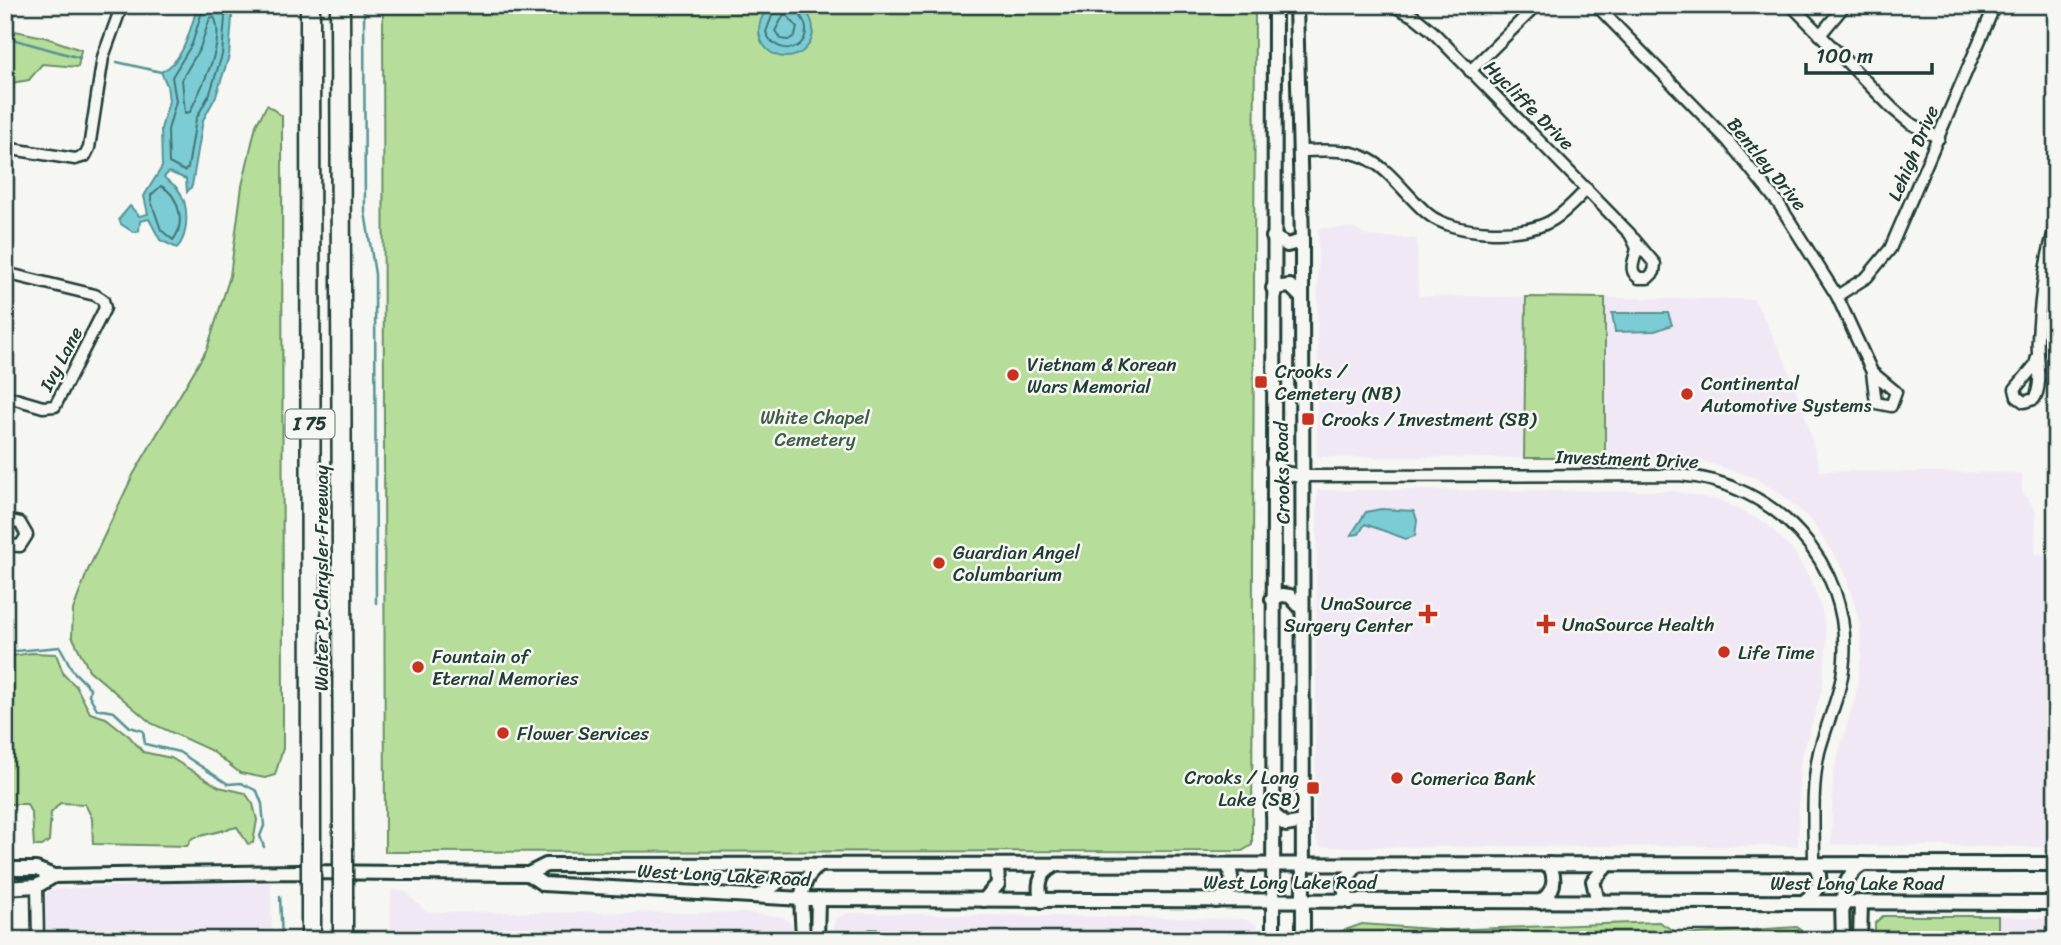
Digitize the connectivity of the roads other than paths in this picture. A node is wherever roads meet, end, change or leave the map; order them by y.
1 (122, 5) edge
2 (310, 5) edge
3 (340, 5) edge
4 (1275, 5) edge
5 (1296, 5) edge
6 (1392, 5) edge
7 (1537, 5) edge
8 (1596, 5) edge
9 (1791, 5) edge
10 (1845, 5) edge
11 (1995, 5) edge
12 (1820, 35) junction
13 (1274, 62) junction
14 (1297, 70) junction
15 (1470, 71) junction
16 (1939, 138) junction
17 (5, 148) edge
18 (1300, 151) junction
19 (1587, 189) junction
20 (2056, 225) edge
21 (1273, 237) junction
22 (1634, 239) dead end
23 (1302, 241) junction
24 (5, 273) edge
25 (2043, 285) junction
26 (2056, 287) edge
27 (1273, 288) junction
28 (1837, 296) junction
29 (1301, 298) junction
30 (2037, 357) dead end
31 (1872, 372) dead end
32 (5, 396) edge
33 (1273, 463) junction
34 (1301, 476) junction
35 (5, 524) edge
36 (5, 545) edge
37 (1272, 599) junction
38 (1302, 610) junction
39 (1273, 814) junction
40 (1303, 822) junction
41 (1549, 864) junction
42 (1608, 864) junction
43 (1814, 864) junction
44 (1864, 864) junction
45 (2056, 864) edge
46 (653, 865) junction
47 (1228, 865) junction
48 (1273, 865) junction
49 (1357, 865) junction
50 (783, 866) junction
51 (820, 866) junction
52 (1303, 866) junction
53 (997, 867) junction
54 (1052, 867) junction
55 (5, 869) edge
56 (528, 874) junction
57 (54, 877) junction
58 (37, 886) junction
59 (5, 888) edge
60 (645, 890) junction
61 (756, 897) junction
62 (802, 899) junction
63 (818, 899) junction
64 (984, 900) junction
65 (1042, 901) junction
66 (1216, 901) junction
67 (1273, 901) junction
68 (1303, 901) junction
69 (1350, 902) junction
70 (1539, 902) junction
71 (1598, 902) junction
72 (1843, 902) junction
73 (1861, 902) junction
74 (2056, 902) edge
75 (1803, 903) junction
76 (38, 940) edge
77 (311, 940) edge
78 (342, 940) edge
79 (803, 940) edge
80 (817, 940) edge
81 (1273, 940) edge
82 (1303, 940) edge
83 (1843, 940) edge
84 (1860, 940) edge

1 - 17 street
2 - 77 highway, Walter P. Chrysler Freeway / I 75, bridge
3 - 78 highway, Walter P. Chrysler Freeway / I 75, bridge
4 - 13 main road, Crooks Road
5 - 14 main road, Crooks Road
6 - 15 street, Hycliffe Drive
7 - 15 street
8 - 28 street, Bentley Drive
9 - 12 street
10 - 12 street
11 - 16 street, Lehigh Drive
12 - 16 street
13 - 14 main road
13 - 21 main road, Crooks Road
14 - 18 main road, Crooks Road
15 - 19 street, Hycliffe Drive
16 - 28 street, Lehigh Drive
18 - 19 street
18 - 23 main road, Crooks Road
19 - 22 street, Hycliffe Drive
20 - 25 street
21 - 23 main road
21 - 27 main road, Crooks Road
23 - 29 main road, Crooks Road
24 - 32 street, Ivy Lane
25 - 26 street
25 - 30 street
27 - 29 main road
27 - 33 main road, Crooks Road
28 - 31 street, Bentley Drive
29 - 34 main road, Crooks Road
33 - 34 main road
33 - 37 main road, Crooks Road
34 - 38 main road, Crooks Road
34 - 43 street, Investment Drive
35 - 36 street
37 - 38 main road
37 - 39 main road, Crooks Road
38 - 40 main road, Crooks Road
39 - 40 main road
39 - 48 main road, Crooks Road
40 - 52 main road, Crooks Road
41 - 42 main road, West Long Lake Road
41 - 49 main road, West Long Lake Road
41 - 70 main road
42 - 43 main road, West Long Lake Road
42 - 71 main road
43 - 44 main road, West Long Lake Road
43 - 75 main road
44 - 45 main road, West Long Lake Road
44 - 72 main road
46 - 50 main road, West Long Lake Road
46 - 56 main road, West Long Lake Road
46 - 60 main road
47 - 48 main road, West Long Lake Road
47 - 54 main road, West Long Lake Road
47 - 66 main road
48 - 52 main road, West Long Lake Road
48 - 67 main road, Crooks Road
49 - 52 main road, West Long Lake Road
49 - 69 main road
50 - 51 main road, West Long Lake Road
50 - 61 main road
51 - 53 main road, West Long Lake Road
51 - 62 main road
52 - 68 main road, Crooks Road
53 - 54 main road, West Long Lake Road
53 - 64 main road
54 - 65 main road
55 - 57 main road, West Long Lake Road
56 - 57 main road, West Long Lake Road
56 - 60 main road, West Long Lake Road
57 - 58 main road, West Long Lake Road
58 - 59 main road, West Long Lake Road
58 - 76 street
60 - 61 main road, West Long Lake Road
61 - 62 main road, West Long Lake Road
62 - 63 main road, West Long Lake Road
62 - 79 main road
63 - 64 main road, West Long Lake Road
63 - 80 main road
64 - 65 main road, West Long Lake Road
65 - 66 main road, West Long Lake Road
66 - 67 main road, West Long Lake Road
67 - 68 main road, West Long Lake Road
67 - 81 main road, Crooks Road
68 - 69 main road, West Long Lake Road
68 - 82 main road, Crooks Road
69 - 70 main road, West Long Lake Road
70 - 71 main road, West Long Lake Road
71 - 75 main road, West Long Lake Road
72 - 73 main road, West Long Lake Road
72 - 75 main road, West Long Lake Road
72 - 83 main road
73 - 74 main road, West Long Lake Road
73 - 84 main road

